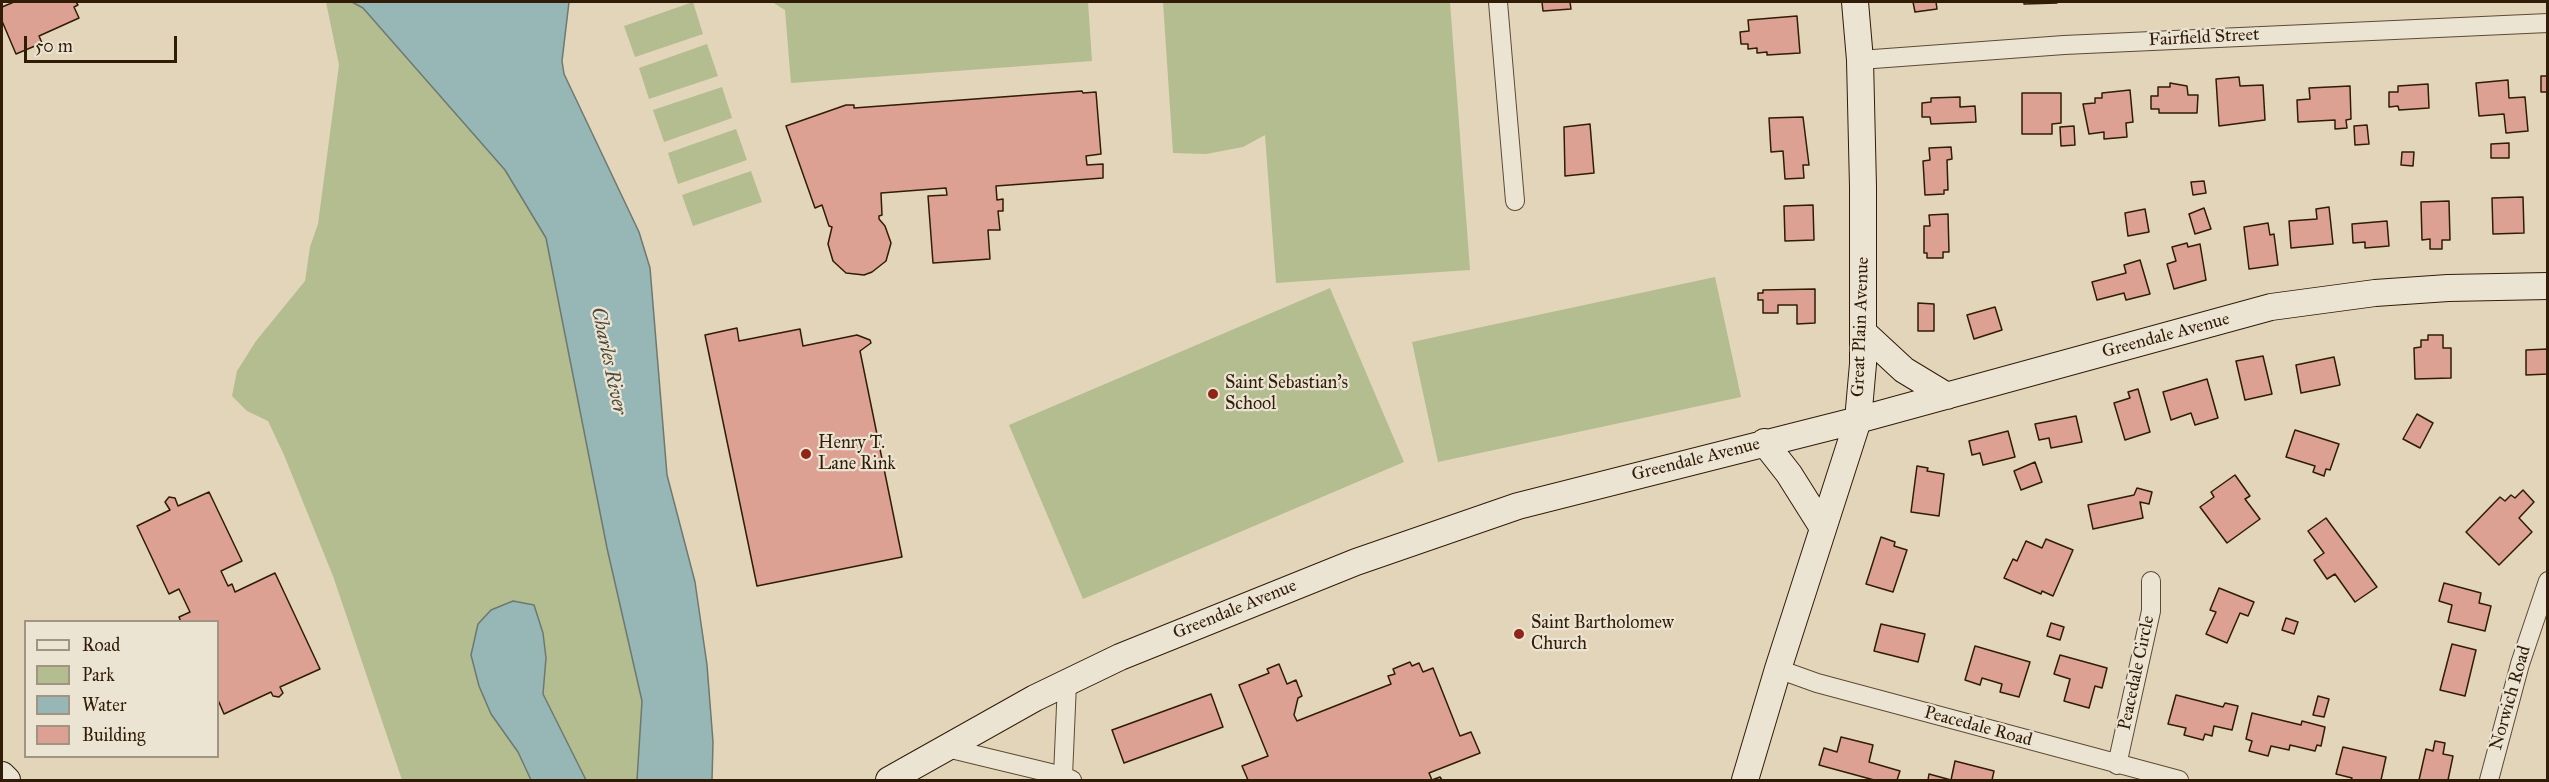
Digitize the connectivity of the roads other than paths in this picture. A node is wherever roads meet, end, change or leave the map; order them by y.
1 (1498, 2) edge
2 (1855, 2) edge
3 (2547, 23) edge
4 (1860, 60) junction
5 (1515, 201) dead end
6 (2547, 286) edge
7 (1863, 332) junction
8 (1947, 396) junction
9 (1858, 420) junction
10 (1764, 442) junction
11 (1823, 528) junction
12 (2151, 581) dead end
13 (2547, 581) edge
14 (1778, 669) junction
15 (1067, 682) junction
16 (947, 748) junction
17 (2117, 765) junction
18 (2, 775) edge
19 (1068, 778) edge
20 (7, 780) edge
21 (889, 780) edge
22 (1745, 780) edge
23 (2179, 780) edge
24 (2489, 780) edge

1 - 5 street
2 - 4 main road, Great Plain Avenue
3 - 4 street, Fairfield Street
4 - 7 main road, Great Plain Avenue
6 - 8 main road, Greendale Avenue
7 - 8 main road
7 - 9 main road, Great Plain Avenue
8 - 9 main road, Greendale Avenue
9 - 10 main road, Greendale Avenue
9 - 11 main road, Great Plain Avenue
10 - 11 main road
10 - 15 main road, Greendale Avenue
11 - 14 main road, Great Plain Avenue
12 - 17 street, Peacedale Circle
13 - 24 street, Norwich Road
14 - 17 street, Peacedale Road
14 - 22 main road, Great Plain Avenue
15 - 16 main road, Greendale Avenue
15 - 19 street
16 - 19 street
16 - 21 main road, Greendale Avenue
17 - 23 street, Peacedale Road
18 - 20 main road

